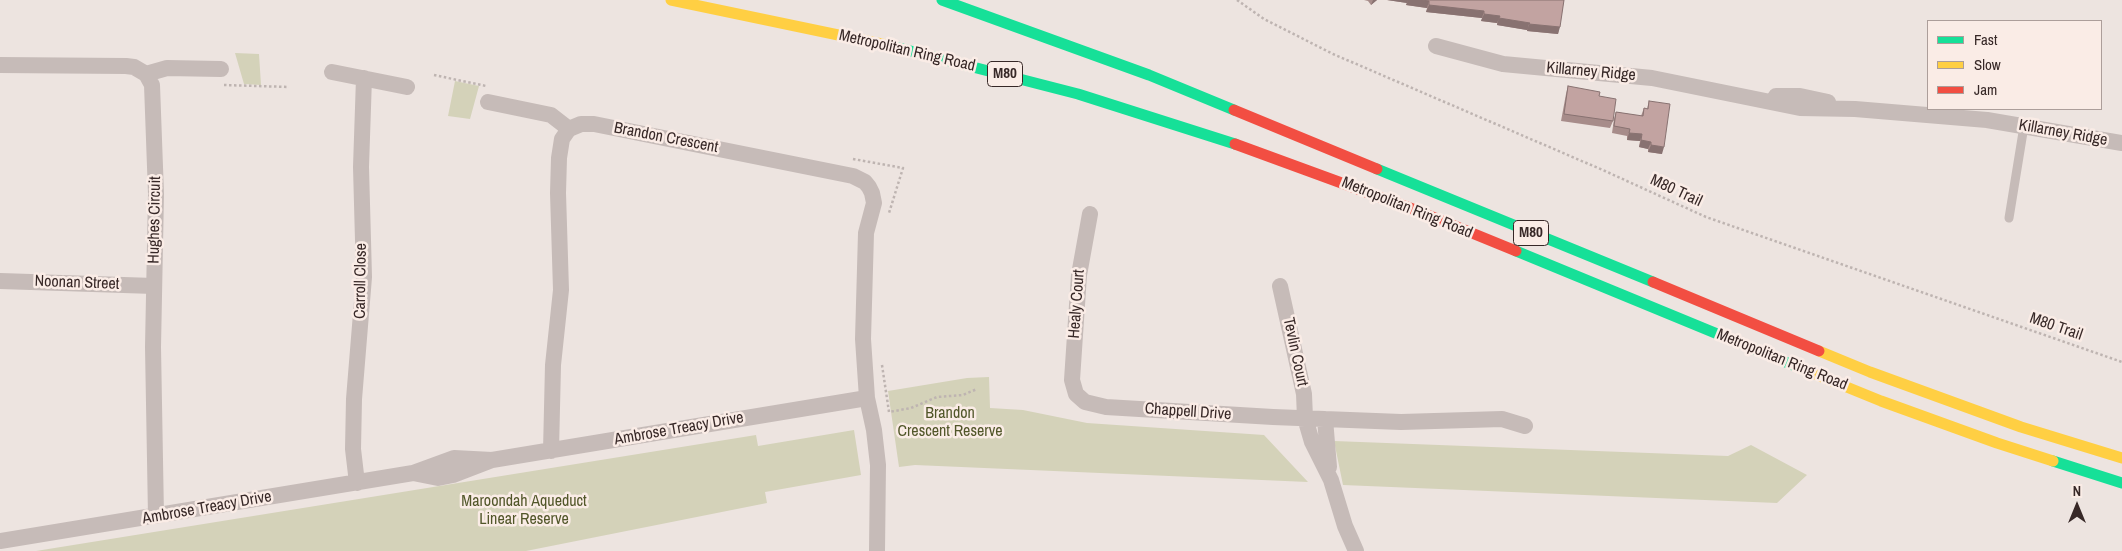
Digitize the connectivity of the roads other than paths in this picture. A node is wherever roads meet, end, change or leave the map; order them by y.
1 (671, 0) edge
2 (942, 0) edge
3 (1436, 46) dead end
4 (0, 65) edge
5 (221, 68) dead end
6 (332, 72) dead end
7 (146, 74) junction
8 (364, 78) junction
9 (407, 87) dead end
10 (488, 94) road end
11 (2024, 126) junction
12 (569, 129) junction
13 (2122, 143) edge
14 (1090, 214) dead end
15 (2010, 218) dead end
16 (0, 281) edge
17 (154, 286) junction
18 (1280, 286) dead end
19 (1076, 394) joint
20 (867, 398) junction
21 (1305, 418) junction
22 (1325, 419) junction
23 (1525, 426) dead end
24 (551, 451) junction
25 (2122, 458) edge
26 (1331, 480) junction
27 (357, 483) junction
28 (2122, 483) edge
29 (156, 516) junction
30 (1345, 526) junction
31 (0, 541) edge
32 (877, 551) edge
33 (1345, 551) edge
34 (1356, 551) edge

1 - 28 highway, Metropolitan Ring Road / M80
2 - 25 highway, Metropolitan Ring Road / M80
3 - 11 street, Killarney Ridge
4 - 7 street
5 - 7 street
6 - 8 street
7 - 17 street, Hughes Circuit
8 - 9 street
8 - 27 street, Carroll Close
10 - 12 street
11 - 13 street, Killarney Ridge
11 - 15 lane
12 - 20 street, Brandon Crescent
12 - 24 street
14 - 19 street, Healy Court
16 - 17 street, Noonan Street
17 - 29 street, Hughes Circuit
18 - 21 street, Tevlin Court
19 - 21 street, Chappell Drive
20 - 24 street, Ambrose Treacy Drive
20 - 32 street
21 - 22 street, Chappell Drive
21 - 26 street
22 - 23 street, Chappell Drive
22 - 26 street
24 - 27 street, Ambrose Treacy Drive
26 - 30 street
27 - 29 street, Ambrose Treacy Drive
29 - 31 street, Ambrose Treacy Drive
30 - 33 street
30 - 34 street

